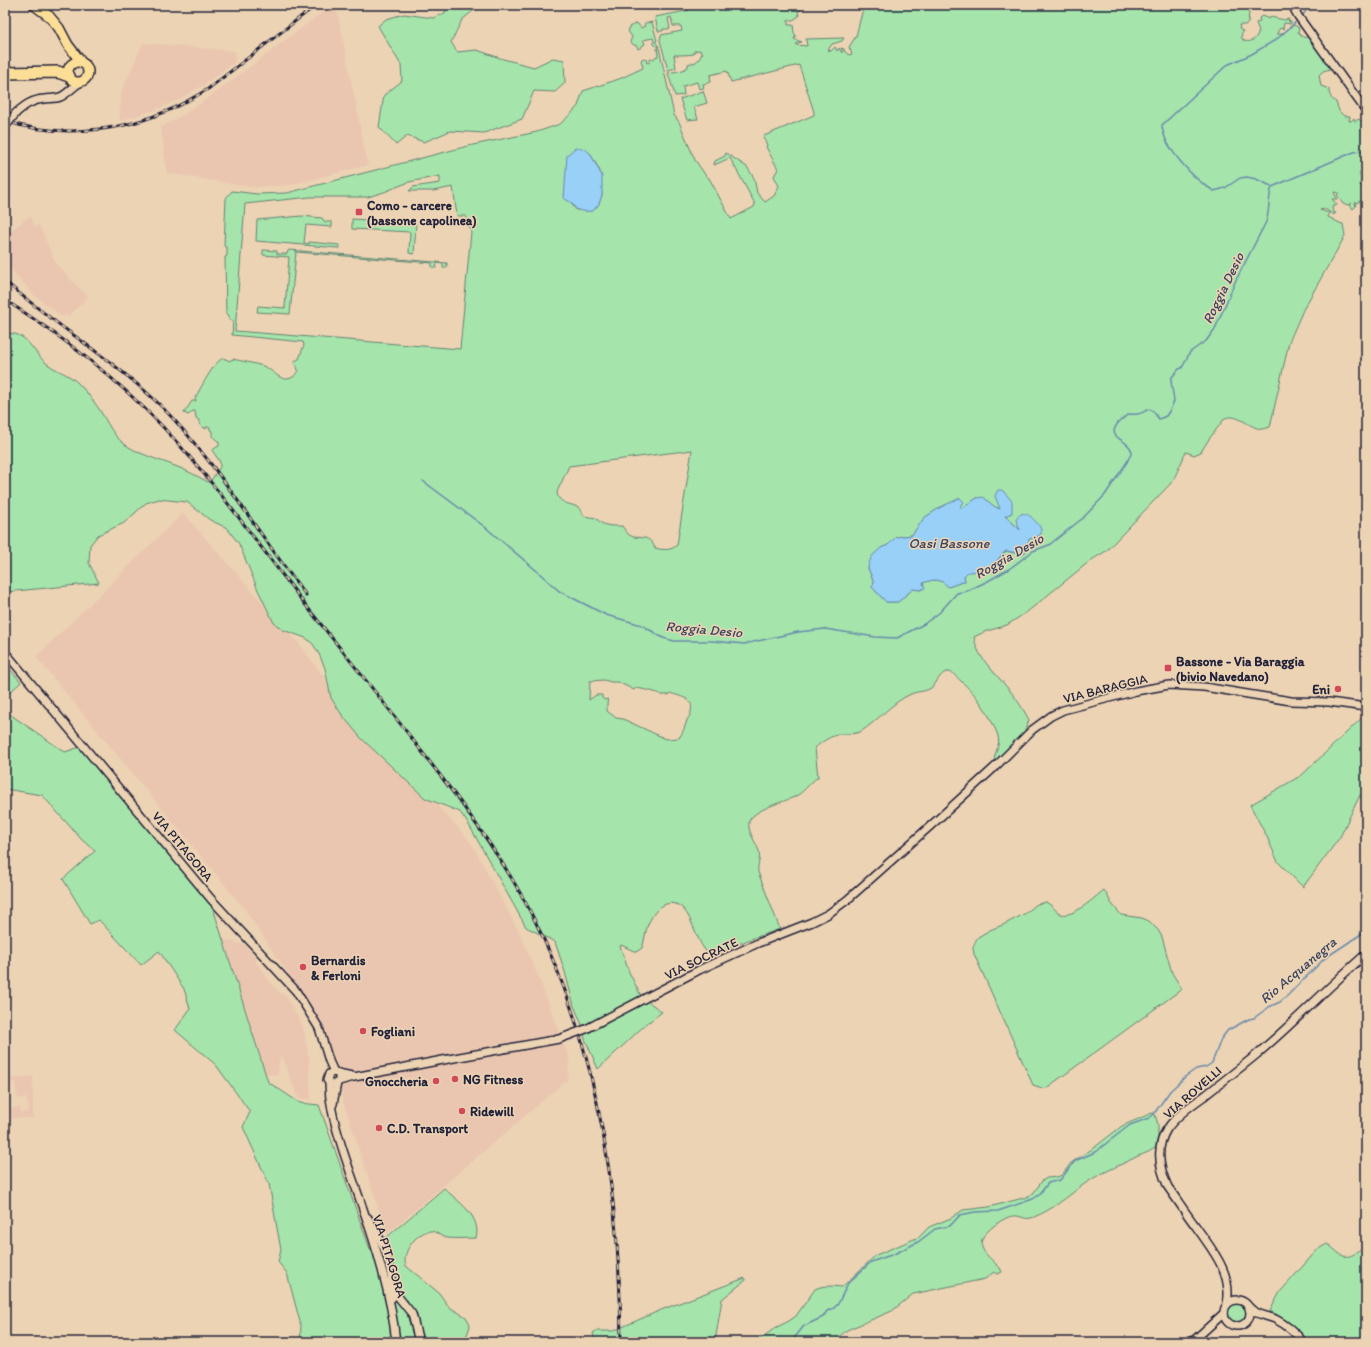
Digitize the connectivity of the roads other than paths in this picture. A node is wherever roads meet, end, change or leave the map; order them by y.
1 (34, 5) edge
2 (1292, 5) edge
3 (68, 45) junction
4 (81, 62) junction
5 (5, 73) edge
6 (70, 74) junction
7 (81, 82) junction
8 (66, 94) junction
9 (1366, 110) edge
10 (5, 127) edge
11 (5, 652) edge
12 (1366, 707) edge
13 (828, 914) joint
14 (1366, 954) edge
15 (335, 1077) junction
16 (332, 1111) junction
17 (363, 1209) junction
18 (384, 1246) junction
19 (375, 1249) junction
20 (388, 1257) junction
21 (378, 1258) junction
22 (1228, 1287) junction
23 (392, 1289) junction
24 (1241, 1301) junction
25 (1227, 1304) junction
26 (1247, 1305) junction
27 (392, 1307) junction
28 (1224, 1313) junction
29 (1269, 1317) junction
30 (1246, 1322) junction
31 (1230, 1324) junction
32 (1210, 1326) junction
33 (396, 1342) edge
34 (419, 1342) edge
35 (1192, 1342) edge
36 (1303, 1342) edge

1 - 3 main road
2 - 9 street
3 - 4 main road
3 - 6 main road
4 - 6 main road
4 - 7 main road
5 - 6 highway
6 - 7 main road
6 - 8 street
7 - 8 street
8 - 10 street, bridge
11 - 15 street, VIA PITAGORA
12 - 13 street, VIA BARAGGIA
13 - 15 street, VIA SOCRATE, bridge
14 - 22 street, VIA ROVELLI
15 - 16 street, VIA PITAGORA
15 - 16 street, VIA PITAGORA
16 - 17 street, VIA PITAGORA
17 - 18 street, VIA PITAGORA
17 - 19 street, VIA PITAGORA
18 - 19 street
18 - 20 street, VIA PITAGORA
19 - 21 street, VIA PITAGORA
20 - 21 street
20 - 23 street, VIA PITAGORA
21 - 27 street, VIA PITAGORA
22 - 24 street, VIA ROVELLI
22 - 25 street, VIA ROVELLI
23 - 27 street, VIA PITAGORA
23 - 34 street
24 - 25 street
24 - 26 street
25 - 28 street
26 - 29 street
26 - 30 street
27 - 33 street
28 - 31 street
28 - 32 street
29 - 30 street
29 - 36 street
30 - 31 street
31 - 32 street
32 - 35 street

